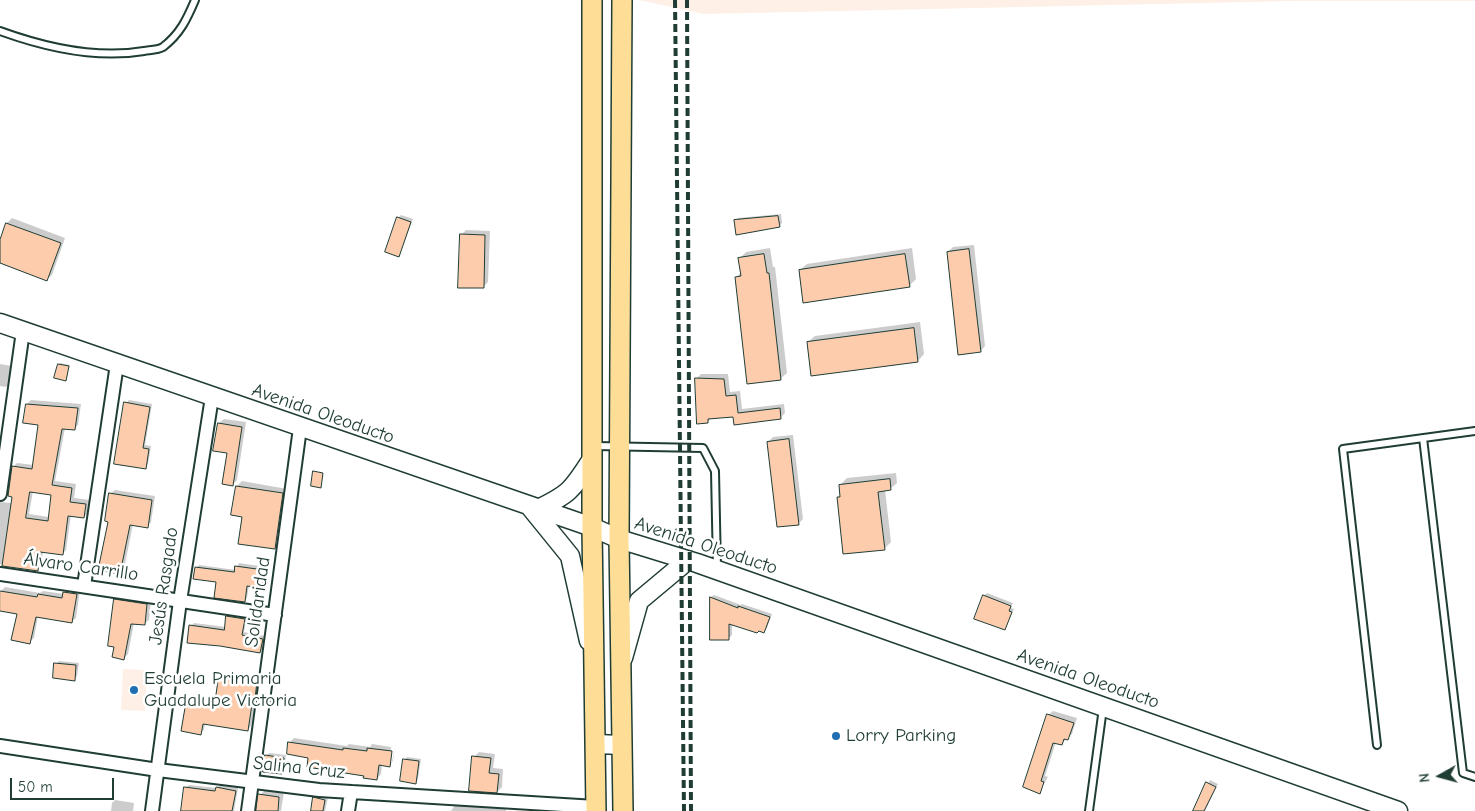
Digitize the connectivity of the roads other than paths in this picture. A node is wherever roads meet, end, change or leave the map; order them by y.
1 (194, 0) edge
2 (592, 0) edge
3 (622, 0) edge
4 (0, 31) edge
5 (0, 323) edge
6 (23, 331) junction
7 (117, 364) junction
8 (212, 397) junction
9 (300, 428) junction
10 (1475, 431) edge
11 (1423, 438) junction
12 (619, 446) junction
13 (592, 452) junction
14 (0, 494) edge
15 (533, 509) junction
16 (592, 527) junction
17 (618, 539) junction
18 (688, 560) junction
19 (717, 570) junction
20 (0, 574) edge
21 (84, 586) junction
22 (180, 601) junction
23 (275, 615) junction
24 (595, 668) junction
25 (621, 669) junction
26 (1103, 707) junction
27 (596, 744) junction
28 (622, 745) junction
29 (1377, 745) dead end
30 (0, 746) edge
31 (158, 770) junction
32 (1475, 777) edge
33 (252, 782) junction
34 (351, 792) junction
35 (440, 805) edge
36 (572, 809) edge
37 (596, 809) edge
38 (1388, 809) edge
39 (152, 811) edge
40 (248, 811) edge
41 (348, 811) edge
42 (623, 811) edge
43 (1089, 811) edge

1 - 4 lane
2 - 13 main road
3 - 12 main road
5 - 6 main road, Avenida Oleoducto
6 - 7 main road, Avenida Oleoducto
6 - 14 street
7 - 8 main road, Avenida Oleoducto
7 - 21 street
8 - 9 main road, Avenida Oleoducto
8 - 22 street, Jesús Rasgado
9 - 15 main road, Avenida Oleoducto
9 - 23 street, Solidaridad
10 - 11 lane
11 - 29 lane
11 - 32 lane
12 - 13 lane
12 - 17 main road
12 - 19 lane
13 - 15 main road
13 - 16 main road
15 - 16 main road, Avenida Oleoducto
15 - 24 main road
16 - 17 main road, Avenida Oleoducto
16 - 24 main road
17 - 18 main road, Avenida Oleoducto
17 - 25 main road
18 - 19 main road, Avenida Oleoducto
18 - 25 main road
19 - 26 main road, Avenida Oleoducto
20 - 21 street, Álvaro Carrillo
21 - 22 street, Álvaro Carrillo
22 - 23 street, Álvaro Carrillo
22 - 31 street, Jesús Rasgado
23 - 33 street, Solidaridad
24 - 27 main road
25 - 28 main road
26 - 38 main road, Avenida Oleoducto
26 - 43 lane
27 - 28 main road
27 - 37 main road
28 - 42 main road
30 - 31 street, Salina Cruz
31 - 33 street, Salina Cruz
31 - 39 street, Jesús Rasgado
33 - 34 street, Salina Cruz
33 - 40 street, Solidaridad
34 - 35 street, Salina Cruz
34 - 41 street
35 - 36 street, Salina Cruz
36 - 37 street, Salina Cruz

